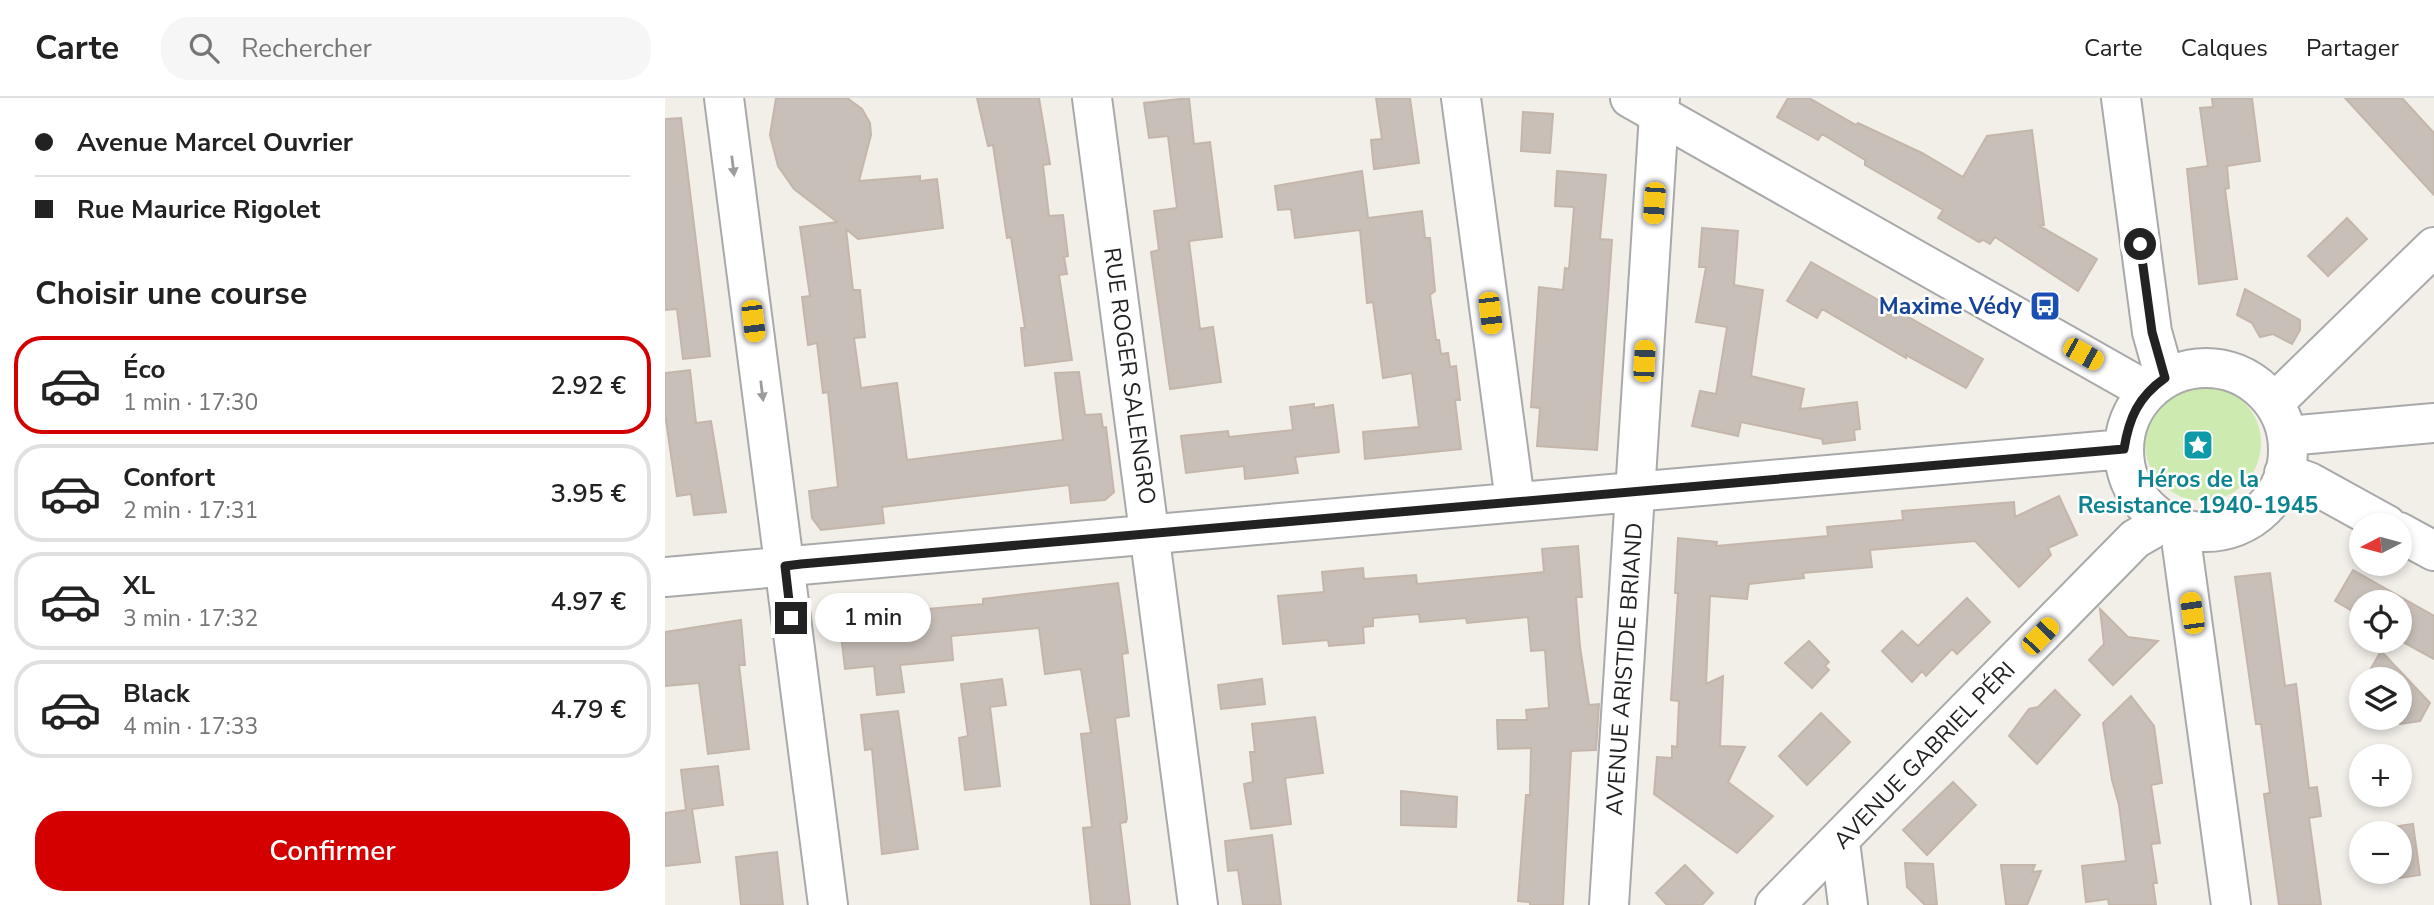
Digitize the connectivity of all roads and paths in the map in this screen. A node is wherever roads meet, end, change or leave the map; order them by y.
1 (724, 98) edge
2 (1093, 98) edge
3 (1461, 98) edge
4 (2121, 98) edge
5 (1650, 103) edge
6 (2434, 247) edge
7 (2156, 385) junction
8 (2434, 423) edge
9 (2282, 438) junction
10 (2124, 449) junction
11 (1636, 493) junction
12 (1515, 501) junction
13 (2365, 513) edge
14 (2175, 525) junction
15 (1151, 533) junction
16 (2412, 539) edge
17 (2434, 551) edge
18 (785, 566) junction
19 (665, 577) edge
20 (1840, 842) junction
21 (828, 905) edge
22 (1198, 905) edge
23 (1609, 905) edge
24 (1775, 905) edge
25 (1848, 905) edge
26 (2231, 905) edge

1 -> 18 street
2 - 15 street, RUE ROGER SALENGRO
3 - 12 street
4 - 7 street
5 - 7 street
5 - 11 street, AVENUE ARISTIDE BRIAND
6 - 9 street
7 - 9 street
7 - 10 street
8 - 9 street
9 - 13 street
9 - 14 street
10 - 11 street
10 - 14 street
11 - 12 street
11 - 23 street, AVENUE ARISTIDE BRIAND
12 - 15 street
14 - 20 street, AVENUE GABRIEL PÉRI
14 - 26 street
15 - 18 street
15 - 22 street, RUE ROGER SALENGRO
16 - 17 street
18 - 19 street
18 - 21 street
20 - 24 street, AVENUE GABRIEL PÉRI
20 - 25 street

